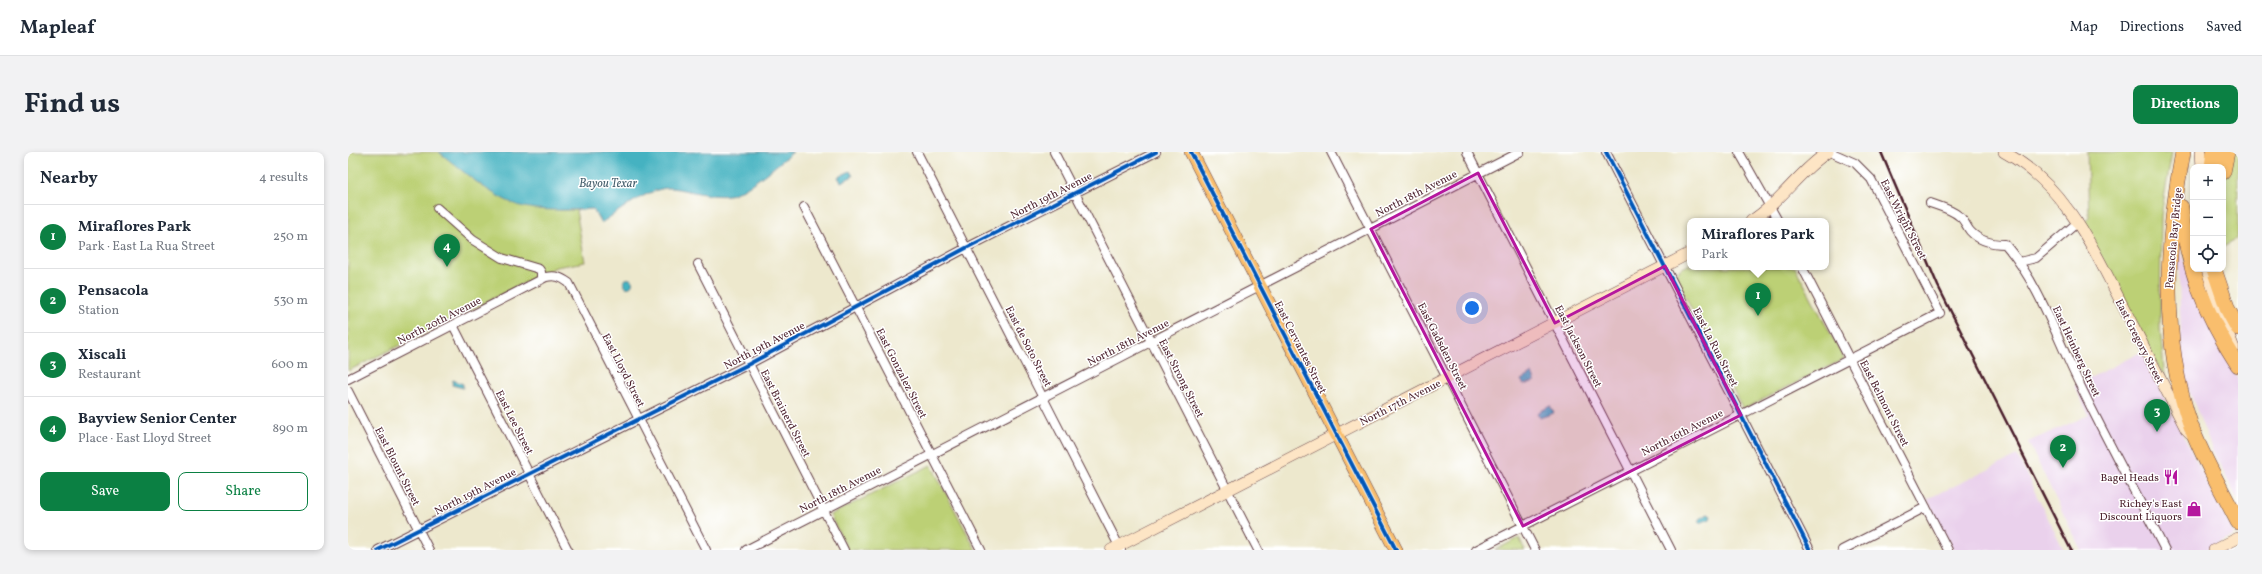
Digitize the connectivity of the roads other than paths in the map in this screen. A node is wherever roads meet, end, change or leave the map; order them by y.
1 (917, 152) edge
2 (1054, 152) edge
3 (1156, 152) edge
4 (1191, 152) edge
5 (1331, 152) edge
6 (1467, 152) edge
7 (1520, 152) edge
8 (1606, 152) edge
9 (1739, 152) edge
10 (1829, 152) edge
11 (2004, 152) edge
12 (2183, 152) edge
13 (2201, 152) edge
14 (2206, 152) edge
15 (2214, 152) edge
16 (2228, 152) edge
17 (2203, 164) edge
18 (2204, 164) edge
19 (2212, 164) edge
20 (2225, 164) edge
21 (1478, 174) junction
22 (2179, 174) junction
23 (1075, 193) junction
24 (1930, 203) dead end
25 (804, 206) dead end
26 (1771, 207) junction
27 (437, 208) dead end
28 (1755, 218) edge
29 (1776, 218) edge
30 (2078, 222) junction
31 (1371, 230) junction
32 (966, 248) junction
33 (1687, 255) edge
34 (2020, 262) junction
35 (698, 264) dead end
36 (1665, 266) junction
37 (1804, 270) edge
38 (2208, 272) edge
39 (2215, 272) edge
40 (2225, 272) edge
41 (541, 280) junction
42 (1260, 286) junction
43 (856, 306) junction
44 (1940, 313) joint
45 (2238, 320) edge
46 (1555, 323) junction
47 (453, 325) junction
48 (2238, 328) edge
49 (1151, 342) junction
50 (2238, 354) edge
51 (1850, 359) junction
52 (749, 364) junction
53 (2238, 365) edge
54 (1447, 378) junction
55 (348, 379) edge
56 (348, 391) edge
57 (1043, 398) junction
58 (1741, 415) junction
59 (639, 419) junction
60 (1337, 434) junction
61 (2197, 440) junction
62 (932, 455) junction
63 (1631, 471) junction
64 (529, 474) junction
65 (1228, 490) junction
66 (1926, 507) junction
67 (824, 510) junction
68 (2238, 522) edge
69 (1522, 526) junction
70 (418, 529) junction
71 (2238, 538) edge
72 (1117, 549) edge
73 (378, 550) edge
74 (429, 550) edge
75 (568, 550) edge
76 (706, 550) edge
77 (746, 550) edge
78 (844, 550) edge
79 (981, 550) edge
80 (1258, 550) edge
81 (1396, 550) edge
82 (1476, 550) edge
83 (1534, 550) edge
84 (1671, 550) edge
85 (1810, 550) edge
86 (1842, 550) edge
87 (1948, 550) edge
88 (2165, 550) edge
89 (2214, 550) edge

1 - 32 street, East de Soto Street
2 - 23 street, East Strong Street
3 - 23 street, North 19th Avenue
4 - 42 main road, East Cervantes Street
5 - 31 street, East Gadsden Street
6 - 21 street, East Jackson Street
7 - 21 street, North 18th Avenue
8 - 36 street, East La Rua Street
9 - 26 street
10 - 26 street
10 - 44 street, East Wright Street
11 - 30 street, East Gregory Street
12 - 22 highway, Pensacola Bay Bridge
13 - 17 street
14 - 18 street
15 - 19 highway
16 - 20 highway
21 - 31 street, North 18th Avenue
21 - 46 street, East Jackson Street
22 - 53 highway
22 - 61 highway, Pensacola Bay Bridge
23 - 32 street, North 19th Avenue
23 - 49 street, East Strong Street
24 - 34 street, East Heinberg Street
25 - 43 street, East Gonzalez Street
26 - 28 street
26 - 29 street
27 - 41 street
30 - 34 street
30 - 61 street, East Gregory Street
31 - 42 street, North 18th Avenue
31 - 54 street, East Gadsden Street
32 - 43 street, North 19th Avenue
32 - 57 street, East de Soto Street
33 - 36 street, North 17th Avenue
34 - 88 street, East Heinberg Street
35 - 52 street, East Brainerd Street
36 - 46 street, North 17th Avenue
36 - 58 street, East La Rua Street
37 - 51 street, East Belmont Street
38 - 50 street
39 - 48 highway
40 - 45 highway
41 - 47 street, North 20th Avenue
41 - 59 street, East Lloyd Street
42 - 49 street, North 18th Avenue
42 - 60 main road, East Cervantes Street
43 - 52 street, North 19th Avenue
43 - 62 street, East Gonzalez Street
44 - 51 street, North 16th Avenue
46 - 54 street, North 17th Avenue
46 - 63 street, East Jackson Street
47 - 55 street, North 20th Avenue
47 - 64 street, East Lee Street
49 - 57 street, North 18th Avenue
49 - 65 street, East Strong Street
51 - 58 street, North 16th Avenue
51 - 66 street, East Belmont Street
52 - 59 street, North 19th Avenue
52 - 67 street, East Brainerd Street
54 - 60 street, North 17th Avenue
54 - 69 street, East Gadsden Street
56 - 70 street, East Blount Street
57 - 62 street, North 18th Avenue
57 - 72 street, East de Soto Street
58 - 63 street, North 16th Avenue
58 - 85 street, East La Rua Street
59 - 64 street, North 19th Avenue
59 - 76 street, East Lloyd Street
60 - 65 street, North 17th Avenue
60 - 81 main road, East Cervantes Street
61 - 68 highway, East Gregory Street
62 - 67 street, North 18th Avenue
62 - 79 street, East Gonzalez Street
63 - 69 street, North 16th Avenue
63 - 84 street, East Jackson Street
64 - 70 street, North 19th Avenue
64 - 75 street, East Lee Street
65 - 72 street, North 17th Avenue
65 - 80 street, East Strong Street
66 - 86 street
66 - 87 street, East Belmont Street
67 - 77 street, North 18th Avenue
67 - 78 street, East Brainerd Street
69 - 82 street, North 16th Avenue
69 - 83 street, East Gadsden Street
70 - 73 street, North 19th Avenue
70 - 74 street, East Blount Street
71 - 89 street

